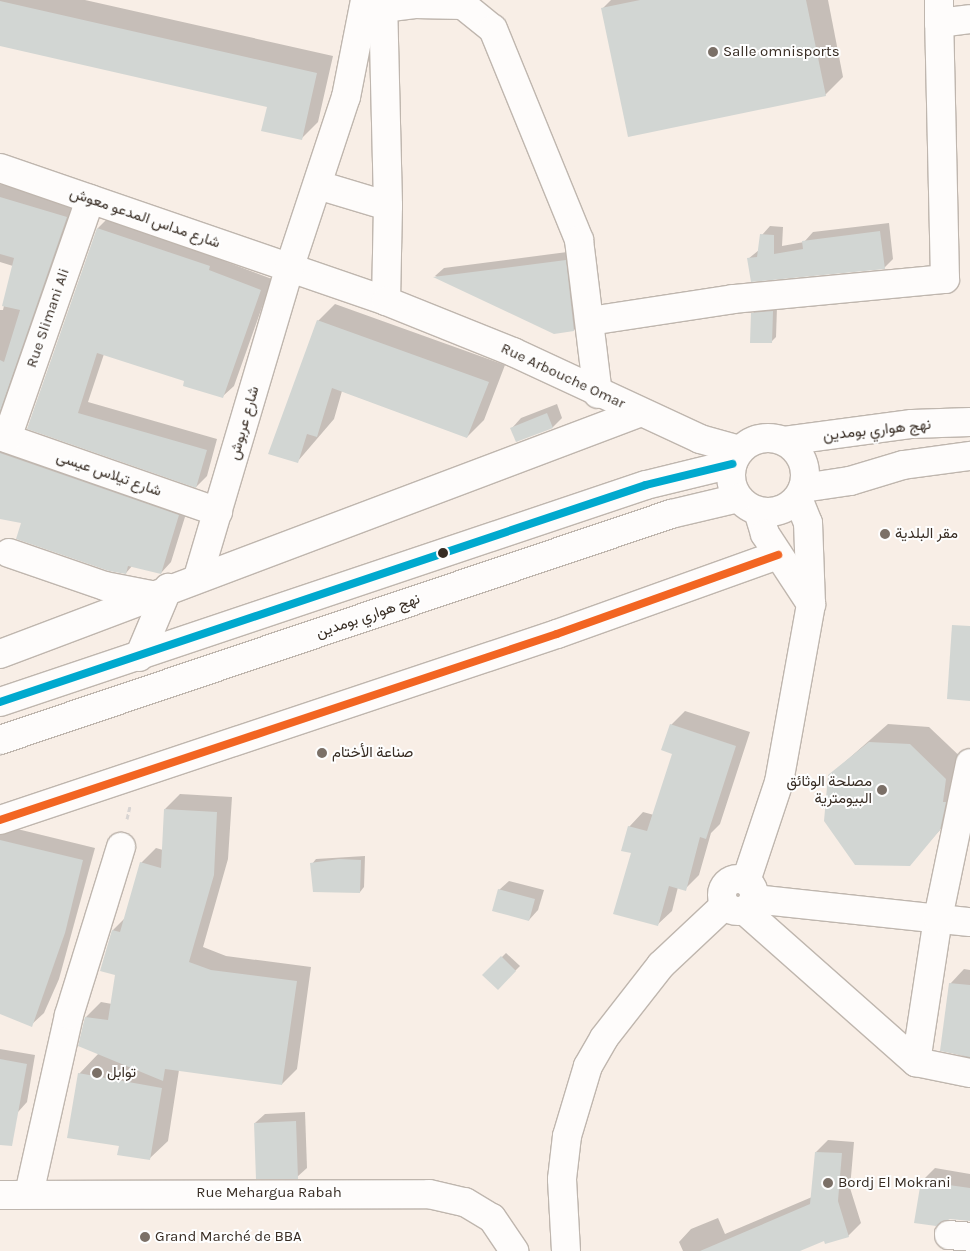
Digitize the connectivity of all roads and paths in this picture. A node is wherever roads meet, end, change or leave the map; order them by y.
1 (377, 3) edge
2 (939, 11) edge
3 (970, 19) edge
4 (0, 168) edge
5 (318, 185) junction
6 (90, 199) junction
7 (388, 206) junction
8 (289, 269) junction
9 (386, 301) junction
10 (590, 321) junction
11 (598, 394) junction
12 (642, 412) junction
13 (970, 422) edge
14 (3, 437) edge
15 (784, 440) junction
16 (970, 456) edge
17 (736, 457) junction
18 (801, 493) junction
19 (748, 504) junction
20 (218, 512) junction
21 (9, 553) dead end
22 (778, 555) junction
23 (198, 577) junction
24 (160, 591) junction
25 (811, 604) junction
26 (0, 654) edge
27 (139, 657) junction
28 (0, 702) edge
29 (0, 740) edge
30 (970, 763) edge
31 (138, 776) junction
32 (0, 820) edge
33 (121, 847) joint
34 (742, 899) junction
35 (938, 918) junction
36 (970, 922) edge
37 (916, 1062) junction
38 (970, 1072) edge
39 (30, 1194) junction
40 (0, 1195) edge
41 (514, 1251) edge
42 (566, 1251) edge

1 - 5 street
1 - 7 street
1 - 10 street
2 - 3 street
2 - 10 street
4 - 6 street, شارع مداس المدعو معوش
5 - 7 street
5 - 8 street
6 - 8 street, شارع مداس المدعو معوش
6 - 14 street, Rue Slimani Ali
7 - 9 street
8 - 9 street, شارع مداس المدعو معوش
8 - 20 street, شارع عربوش
9 - 11 street, Rue Arbouche Omar
10 - 11 street
11 - 12 street, Rue Arbouche Omar
12 - 17 street, Rue Arbouche Omar
12 - 23 street
13 - 15 street, نهج هواري بومدين
14 - 20 street, شارع تيلاس عيسى
15 - 17 street
15 - 18 street
16 - 18 street
17 - 19 street
17 - 27 street
18 - 19 street
18 - 25 street
19 - 22 street
19 - 29 street, نهج هواري بومدين
20 - 23 street, شارع عربوش
21 - 24 street
22 - 25 street
22 - 31 street
23 - 24 street
24 - 26 street
24 - 27 street
25 - 34 street
27 - 28 street
30 - 35 street
31 - 32 street
31 - 33 path
33 - 39 street
34 - 35 street
34 - 37 street
34 - 42 street
35 - 36 street
35 - 37 street
37 - 38 street
39 - 40 street, Rue Mehargua Rabah
39 - 41 street, Rue Mehargua Rabah

